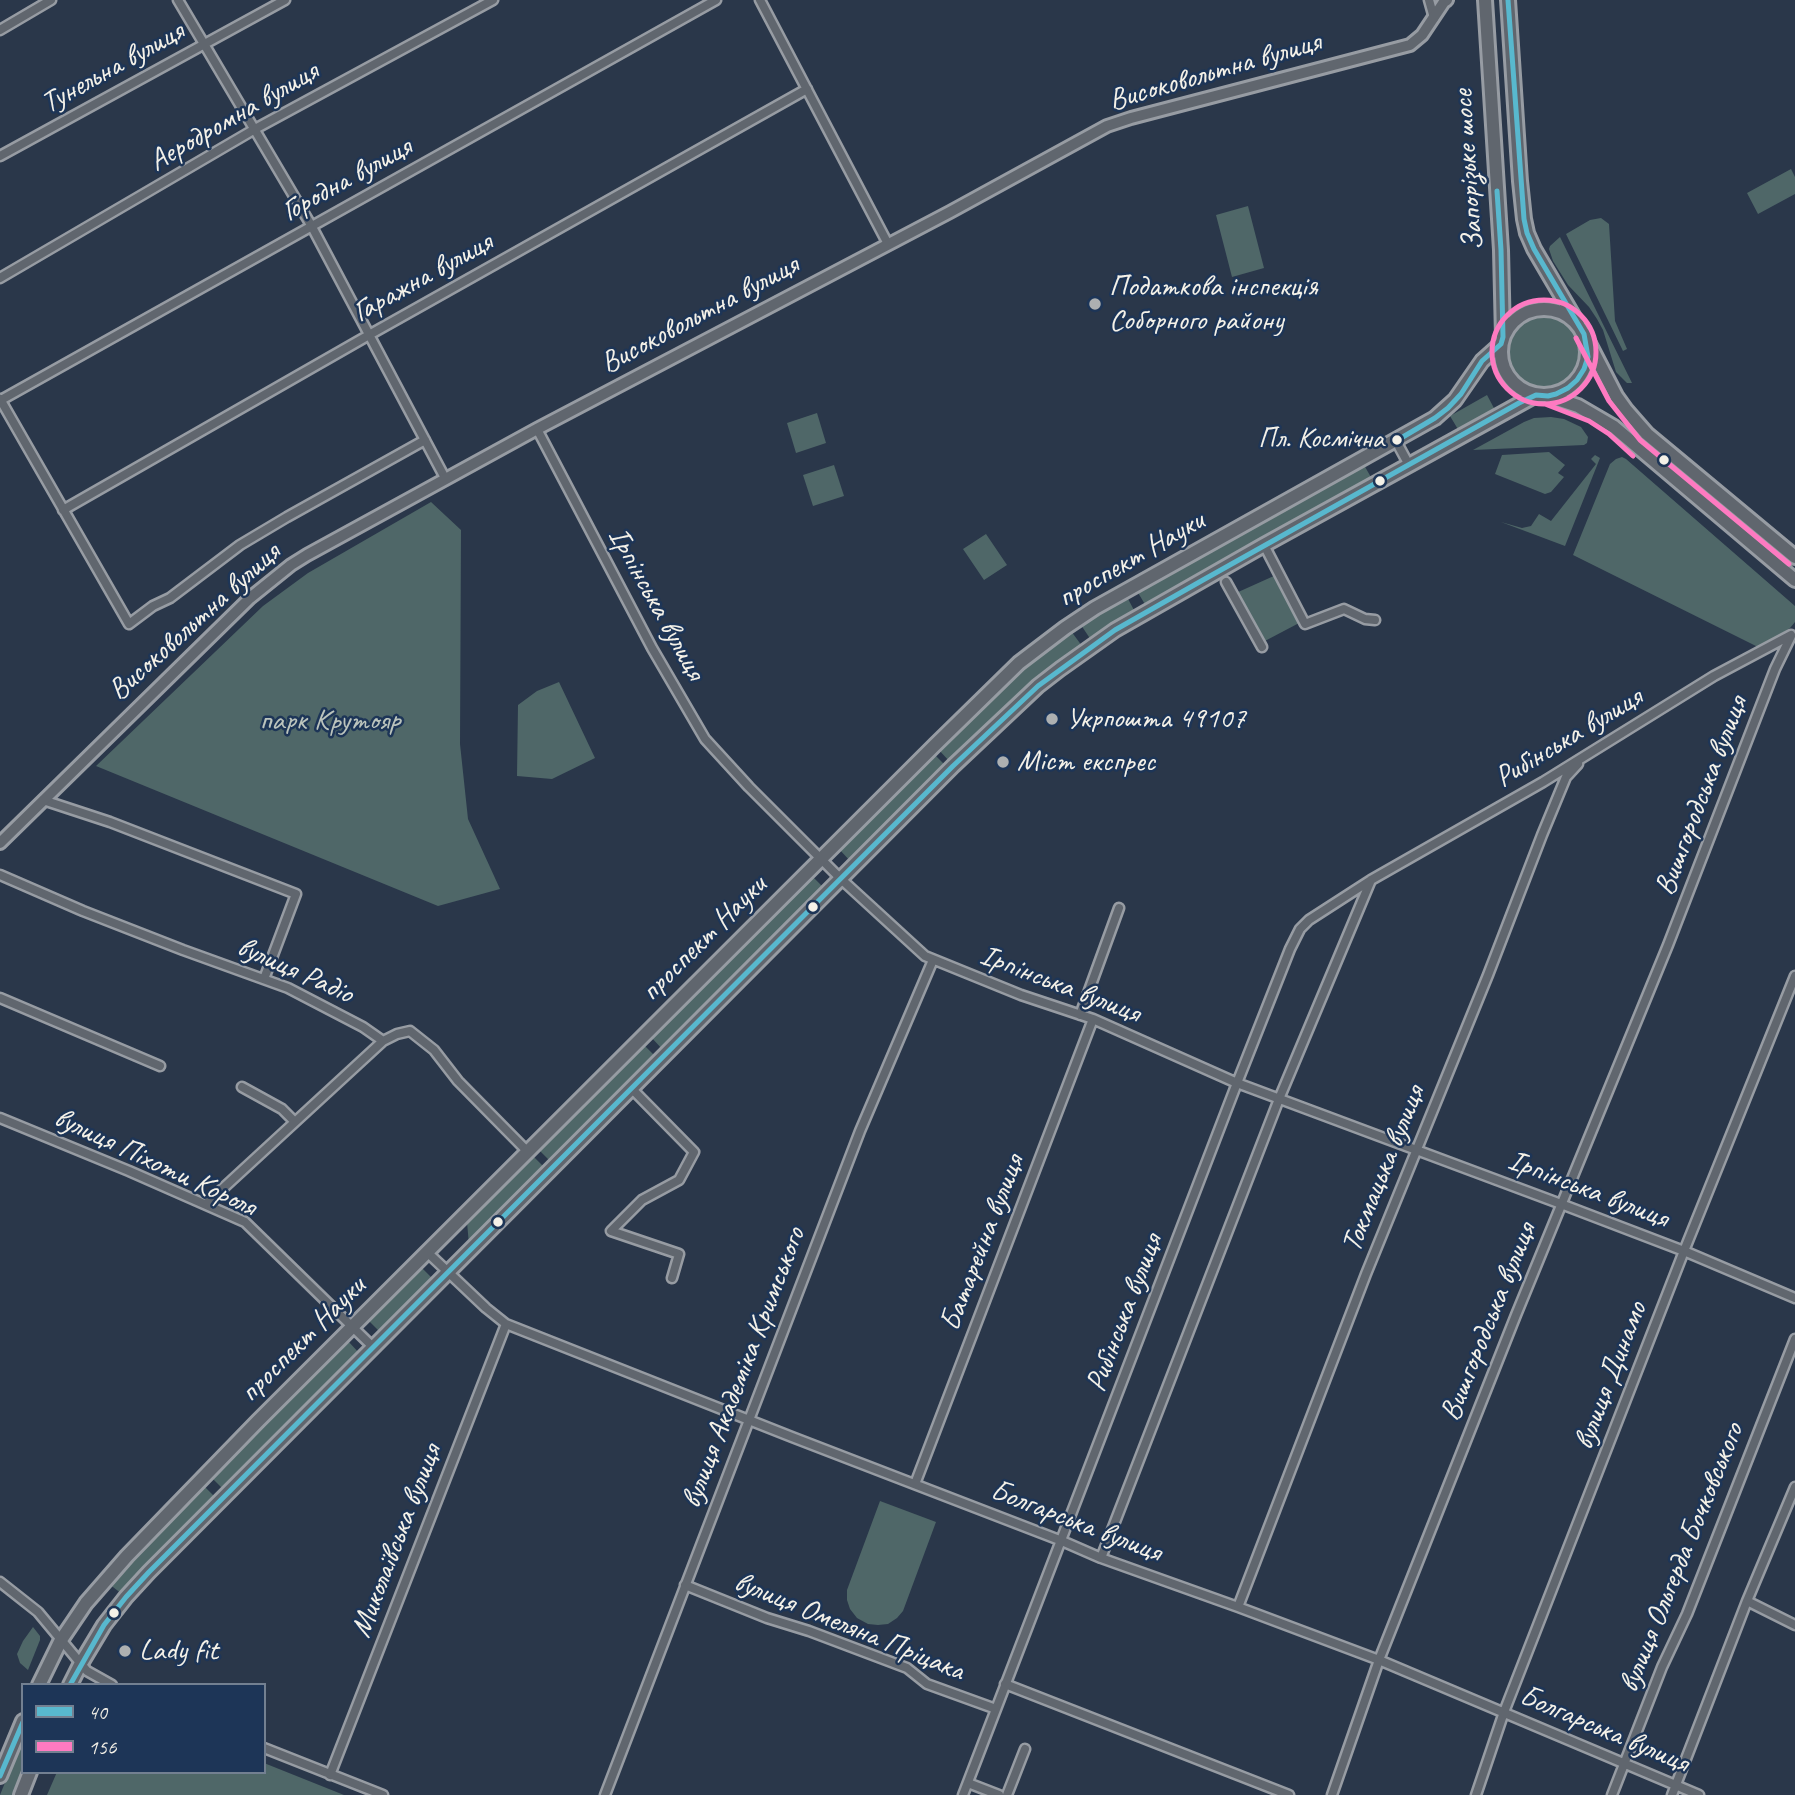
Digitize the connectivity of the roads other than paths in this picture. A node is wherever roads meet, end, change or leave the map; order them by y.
1 (51, 0) edge
2 (178, 0) edge
3 (285, 0) edge
4 (493, 0) edge
5 (716, 0) edge
6 (760, 0) edge
7 (1429, 0) edge
8 (1447, 0) edge
9 (1485, 0) edge
10 (1508, 0) edge
11 (1434, 18) junction
12 (0, 30) edge
13 (205, 44) junction
14 (807, 89) junction
15 (255, 129) junction
16 (0, 156) edge
17 (311, 226) junction
18 (888, 244) junction
19 (0, 278) edge
20 (1581, 329) junction
21 (369, 335) junction
22 (1502, 341) junction
23 (1542, 395) junction
24 (0, 400) edge
25 (537, 429) junction
26 (425, 440) junction
27 (1396, 441) junction
28 (1409, 465) junction
29 (445, 478) junction
30 (63, 510) junction
31 (1264, 545) junction
32 (1795, 557) edge
33 (1795, 580) edge
34 (1226, 582) dead end
35 (1375, 620) dead end
36 (1793, 633) edge
37 (1262, 647) dead end
38 (1586, 756) junction
39 (43, 800) junction
40 (0, 842) edge
41 (822, 858) junction
42 (0, 875) edge
43 (842, 879) junction
44 (1371, 880) junction
45 (1119, 908) dead end
46 (933, 960) junction
47 (1795, 976) edge
48 (264, 979) junction
49 (0, 998) edge
50 (1080, 1015) junction
51 (1093, 1019) junction
52 (383, 1041) junction
53 (160, 1066) dead end
54 (1237, 1083) junction
55 (242, 1087) dead end
56 (632, 1089) junction
57 (1279, 1099) junction
58 (0, 1118) edge
59 (295, 1122) junction
60 (1416, 1149) junction
61 (528, 1152) junction
62 (206, 1204) junction
63 (1561, 1204) junction
64 (1684, 1251) junction
65 (428, 1253) junction
66 (449, 1272) junction
67 (672, 1278) dead end
68 (1795, 1298) edge
69 (506, 1324) junction
70 (353, 1326) junction
71 (1795, 1339) edge
72 (374, 1348) junction
73 (749, 1421) junction
74 (915, 1484) junction
75 (1795, 1487) edge
76 (1062, 1541) junction
77 (1101, 1558) junction
78 (0, 1582) edge
79 (685, 1585) junction
80 (1747, 1601) junction
81 (1238, 1607) junction
82 (1795, 1625) edge
83 (61, 1640) junction
84 (1379, 1660) junction
85 (80, 1665) junction
86 (40, 1683) edge
87 (71, 1683) edge
88 (108, 1683) edge
89 (1006, 1684) junction
90 (996, 1709) junction
91 (1503, 1712) junction
92 (21, 1726) edge
93 (266, 1749) edge
94 (1026, 1749) dead end
95 (1624, 1763) junction
96 (29, 1774) edge
97 (330, 1775) junction
98 (0, 1776) edge
99 (968, 1783) junction
100 (1676, 1785) junction
101 (21, 1795) edge
102 (383, 1795) edge
103 (605, 1795) edge
104 (963, 1795) edge
105 (999, 1795) edge
106 (1007, 1795) edge
107 (1289, 1795) edge
108 (1332, 1795) edge
109 (1476, 1795) edge
110 (1612, 1795) edge
111 (1672, 1795) edge
112 (1699, 1795) edge

1 - 12 street
2 - 13 street
3 - 13 street, Тунельна вулиця
4 - 15 street, Аеродромна вулиця
5 - 17 street, Городна вулиця
6 - 14 street
7 - 11 street
8 - 11 main road, Високовольтна вулиця
9 - 22 main road, Запорізьке шосе
10 - 20 main road, Запорізьке шосе
11 - 18 main road, Високовольтна вулиця
13 - 15 street
13 - 16 street, Тунельна вулиця
14 - 18 street
14 - 21 street, Гаражна вулиця
15 - 17 street
15 - 19 street, Аеродромна вулиця
17 - 21 street
17 - 24 street, Городна вулиця
18 - 25 main road, Високовольтна вулиця
20 - 22 main road
20 - 23 main road
20 - 32 main road, Запорізьке шосе
21 - 26 street
21 - 30 street, Гаражна вулиця
22 - 23 main road
22 - 27 main road, проспект Науки
23 - 28 main road, проспект Науки
23 - 33 main road
24 - 30 street
25 - 29 main road, Високовольтна вулиця
25 - 41 street, Ірпінська вулиця
26 - 29 street
26 - 30 street, Високовольтна вулиця
27 - 28 street
27 - 41 main road, проспект Науки
28 - 31 main road, проспект Науки
29 - 39 main road, Високовольтна вулиця
31 - 35 street
31 - 43 main road, проспект Науки
34 - 37 street
36 - 38 street, Рибінська вулиця
36 - 63 street, Вишгородська вулиця
38 - 44 street, Рибінська вулиця
38 - 60 street, Токмацька вулиця
39 - 40 main road, Високовольтна вулиця
39 - 48 street
41 - 43 street, Ірпінська вулиця
41 - 61 main road, проспект Науки
42 - 48 street, вулиця Радіо
43 - 46 street, Ірпінська вулиця
43 - 56 main road, проспект Науки
44 - 54 street, Рибінська вулиця
44 - 57 street
45 - 50 street
46 - 50 street, Ірпінська вулиця
46 - 73 street, вулиця Академіка Кримського
47 - 64 street, вулиця Динамо
48 - 52 street, вулиця Радіо
49 - 53 street
50 - 51 street, Ірпінська вулиця
51 - 54 street, Ірпінська вулиця
51 - 74 street, Батарейна вулиця
52 - 59 street
52 - 61 street
54 - 57 street, Ірпінська вулиця
54 - 76 street, Рибінська вулиця
55 - 59 street
56 - 66 main road, проспект Науки
56 - 67 street
57 - 60 street, Ірпінська вулиця
57 - 77 street
58 - 62 street, вулиця Піхоти Короля
59 - 62 street
60 - 63 street, Ірпінська вулиця
60 - 81 street, Токмацька вулиця
61 - 65 main road, проспект Науки
62 - 70 street, вулиця Піхоти Короля
63 - 64 street, Ірпінська вулиця
63 - 84 street, Вишгородська вулиця
64 - 68 street, Ірпінська вулиця
64 - 91 street, вулиця Динамо
65 - 66 street, Болгарська вулиця
65 - 70 main road, проспект Науки
66 - 69 street, Болгарська вулиця
66 - 72 main road, проспект Науки
69 - 73 street, Болгарська вулиця
69 - 97 street, Миколаївська вулиця
70 - 72 street, вулиця Піхоти Короля
70 - 83 main road, проспект Науки
71 - 95 street, вулиця Ольгерда Бочковського
72 - 85 main road, проспект Науки
73 - 74 street, Болгарська вулиця
73 - 79 street, вулиця Академіка Кримського
74 - 76 street, Болгарська вулиця
75 - 80 street
76 - 77 street, Болгарська вулиця
76 - 89 street, Рибінська вулиця
77 - 81 street, Болгарська вулиця
78 - 83 street
79 - 90 street, вулиця Омеляна Пріцака
79 - 103 street, вулиця Академіка Кримського
80 - 82 street
80 - 100 street
81 - 84 street, Болгарська вулиця
83 - 85 street
83 - 86 main road, проспект Науки
84 - 91 street, Болгарська вулиця
84 - 108 street, Вишгородська вулиця
85 - 87 main road, проспект Науки
85 - 88 street
89 - 90 street, Рибінська вулиця
89 - 107 street, вулиця Омеляна Пріцака
90 - 99 street, Рибінська вулиця
91 - 95 street, Болгарська вулиця
91 - 109 street, вулиця Динамо
92 - 98 main road
93 - 97 street
94 - 106 street
95 - 100 street, Болгарська вулиця
95 - 110 street, вулиця Ольгерда Бочковського
96 - 101 main road
97 - 102 street
99 - 104 street, Рибінська вулиця
99 - 105 street
100 - 111 street
100 - 112 street, Болгарська вулиця

